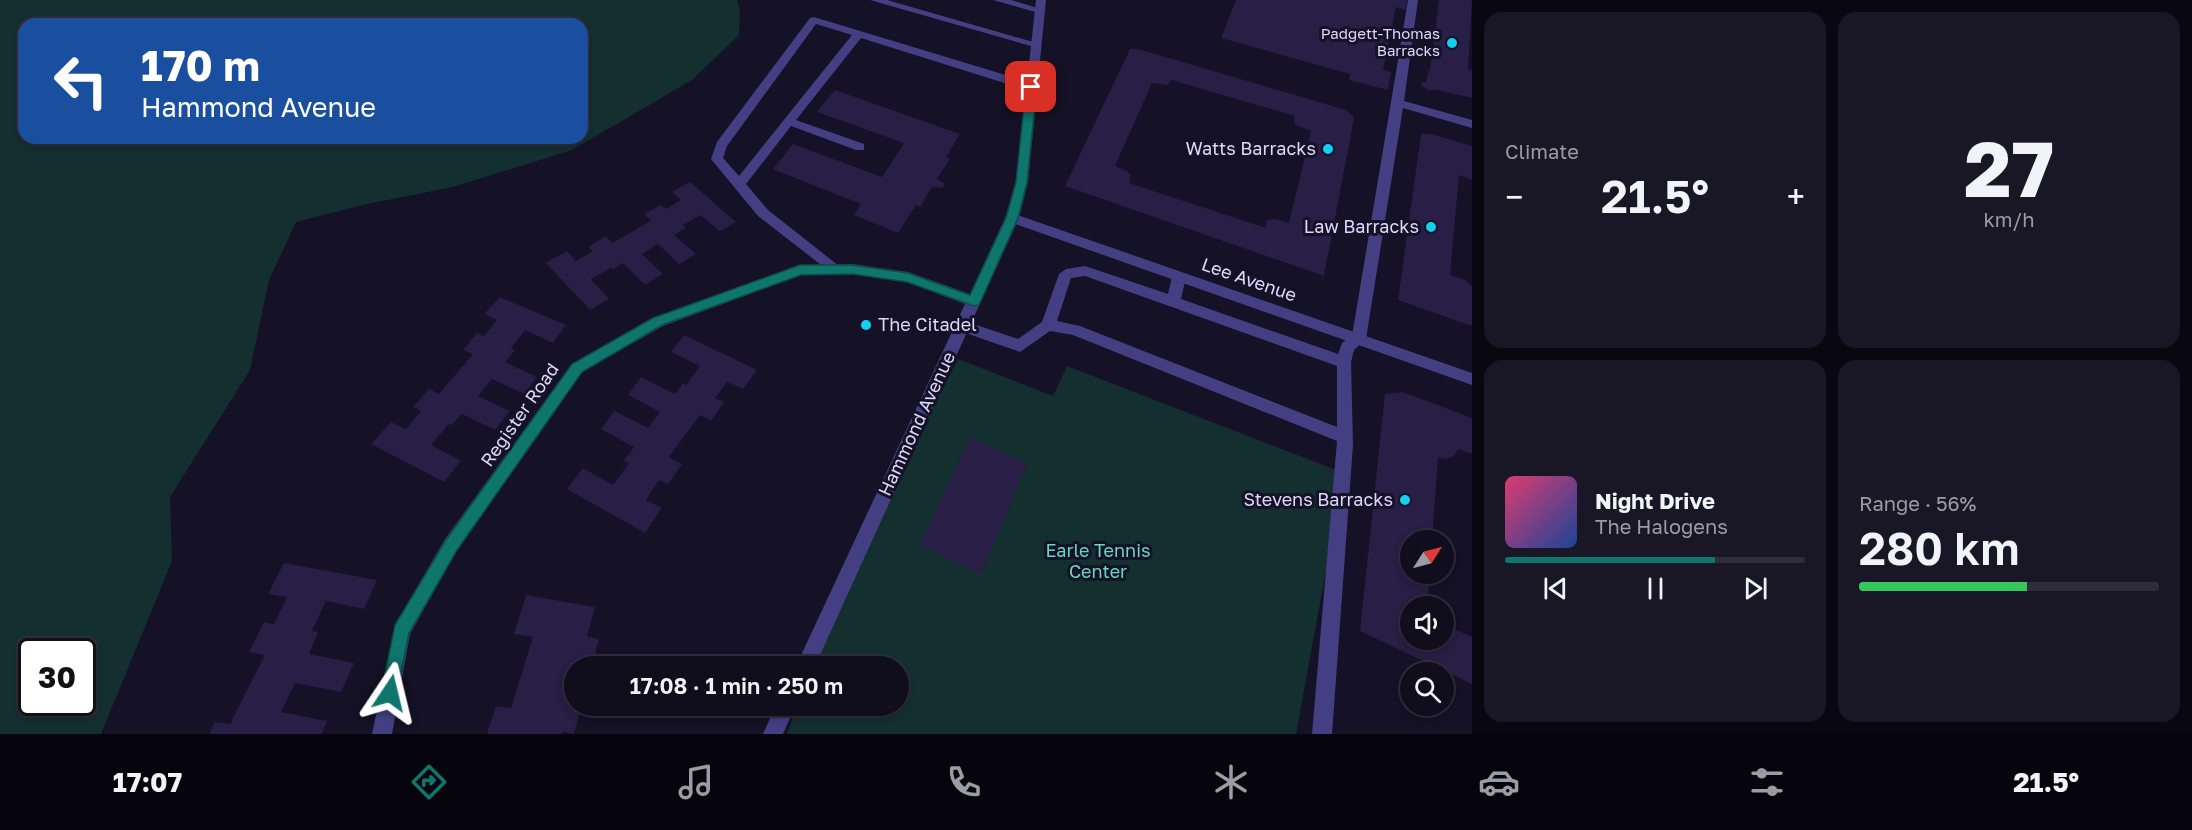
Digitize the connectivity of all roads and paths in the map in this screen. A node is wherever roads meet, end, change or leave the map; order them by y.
1 (875, 0) edge
2 (998, 0) edge
3 (1413, 0) edge
4 (1040, 5) edge
5 (858, 34) junction
6 (1035, 44) junction
7 (1031, 87) junction
8 (1398, 103) junction
9 (788, 121) junction
10 (1472, 124) edge
11 (860, 147) dead end
12 (739, 184) junction
13 (1012, 218) junction
14 (834, 270) junction
15 (1179, 277) junction
16 (974, 301) junction
17 (1173, 302) junction
18 (1048, 325) junction
19 (962, 326) junction
20 (1359, 339) junction
21 (1344, 362) junction
22 (1472, 380) edge
23 (1344, 436) junction
24 (810, 656) edge
25 (781, 716) edge
26 (382, 734) edge
27 (773, 734) edge
28 (1322, 734) edge

1 - 6 street
2 - 4 street
3 - 8 street
4 - 6 street, Hammond Avenue
5 - 7 street
5 - 9 street
5 - 12 street
6 - 7 street, Hammond Avenue
7 - 13 street, Hammond Avenue
8 - 10 street
8 - 20 street
9 - 11 street
9 - 12 street
12 - 14 street
13 - 15 street, Lee Avenue
13 - 16 street, Hammond Avenue
14 - 16 street, Register Road
14 - 26 street, Register Road
15 - 17 street
15 - 20 street, Lee Avenue
16 - 19 street, Hammond Avenue
17 - 18 street
17 - 21 street
18 - 19 street
18 - 23 street
19 - 24 street, Hammond Avenue
20 - 21 street
20 - 22 street, Lee Avenue
21 - 23 street
23 - 28 street
25 - 27 street

